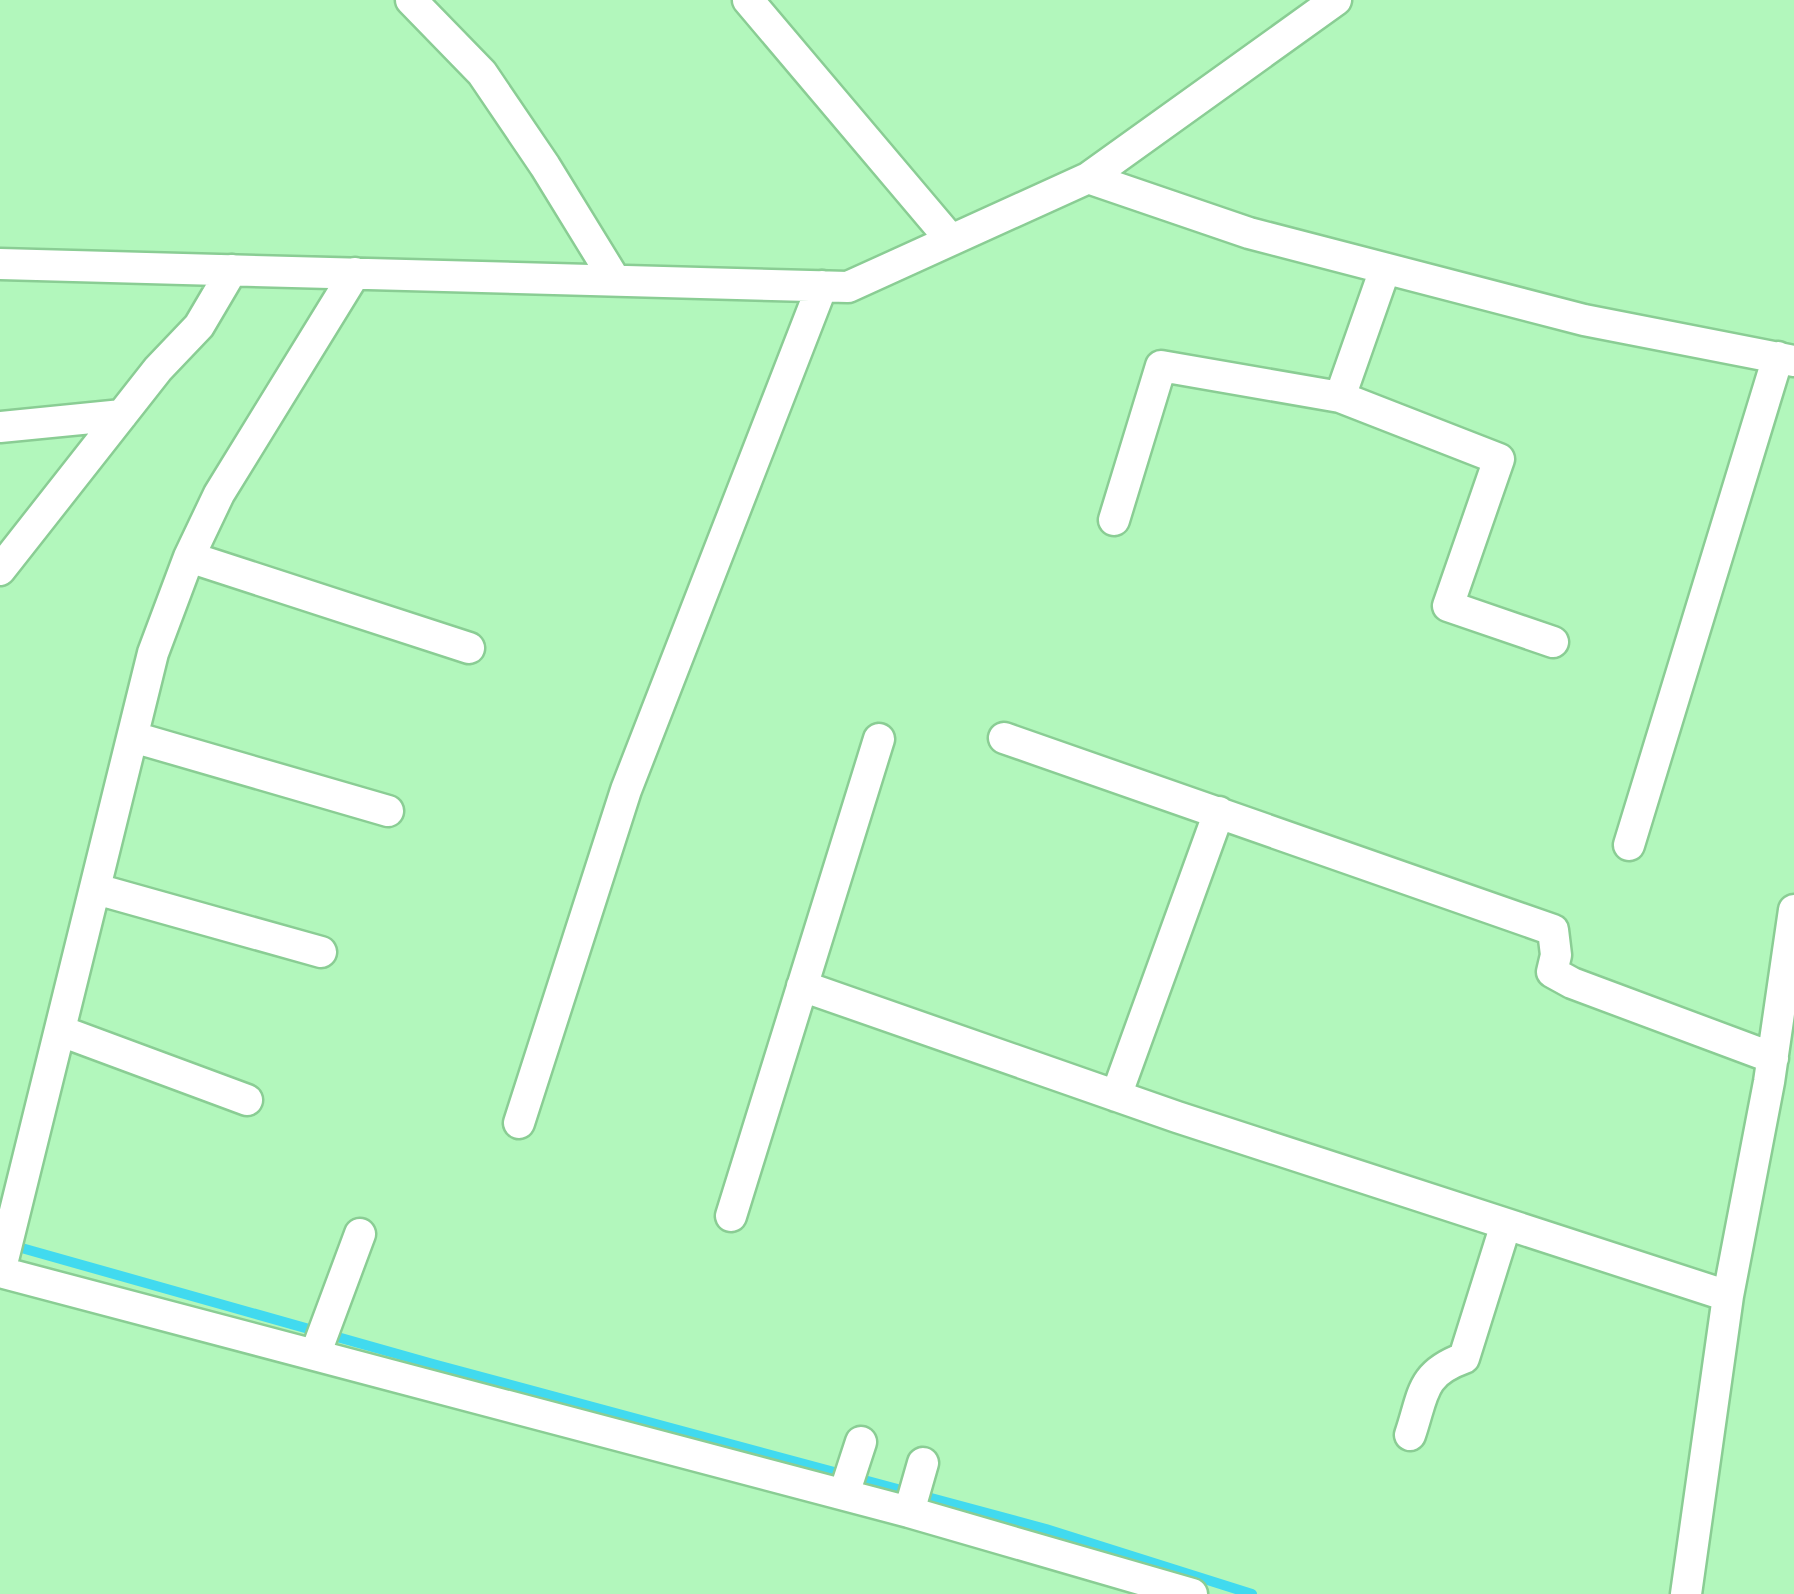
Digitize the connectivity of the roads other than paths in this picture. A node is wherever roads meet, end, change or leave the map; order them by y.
1 (411, 0) edge
2 (748, 0) edge
3 (1336, 0) edge
4 (1088, 178) junction
5 (951, 240) junction
6 (0, 264) edge
7 (1386, 268) junction
8 (232, 270) junction
9 (355, 273) junction
10 (615, 280) junction
11 (822, 286) junction
12 (1786, 359) edge
13 (1340, 398) junction
14 (122, 415) junction
15 (0, 427) edge
16 (1114, 520) dead end
17 (189, 558) junction
18 (0, 570) edge
19 (1553, 642) dead end
20 (468, 648) dead end
21 (133, 737) junction
22 (1004, 738) dead end
23 (879, 739) dead end
24 (388, 811) dead end
25 (1219, 812) junction
26 (1630, 845) dead end
27 (96, 889) junction
28 (1794, 910) edge
29 (321, 952) dead end
30 (802, 986) junction
31 (61, 1032) junction
32 (1773, 1058) junction
33 (1116, 1096) junction
34 (247, 1100) dead end
35 (519, 1124) dead end
36 (731, 1216) dead end
37 (1506, 1224) junction
38 (360, 1234) dead end
39 (5, 1246) edge
40 (1728, 1296) junction
41 (320, 1342) junction
42 (1410, 1435) dead end
43 (1192, 1594) edge
44 (1686, 1594) edge

1 - 10 street
2 - 5 street
3 - 4 street
4 - 5 street
4 - 7 street
5 - 11 street
6 - 8 street
7 - 12 street
7 - 13 street
8 - 9 street
8 - 14 street
9 - 10 street
9 - 17 street
10 - 11 street
11 - 35 street
12 - 26 street
13 - 16 street
13 - 19 street
14 - 15 street
14 - 18 street
17 - 20 street
17 - 21 street
21 - 24 street
21 - 27 street
22 - 25 street
23 - 30 street
25 - 32 street
25 - 33 street
27 - 29 street
27 - 31 street
28 - 32 street
30 - 33 street
30 - 36 street
31 - 34 street
31 - 39 street
32 - 40 street
33 - 37 street
37 - 40 street
37 - 42 street
38 - 41 street
39 - 41 street
40 - 44 street
41 - 43 street

